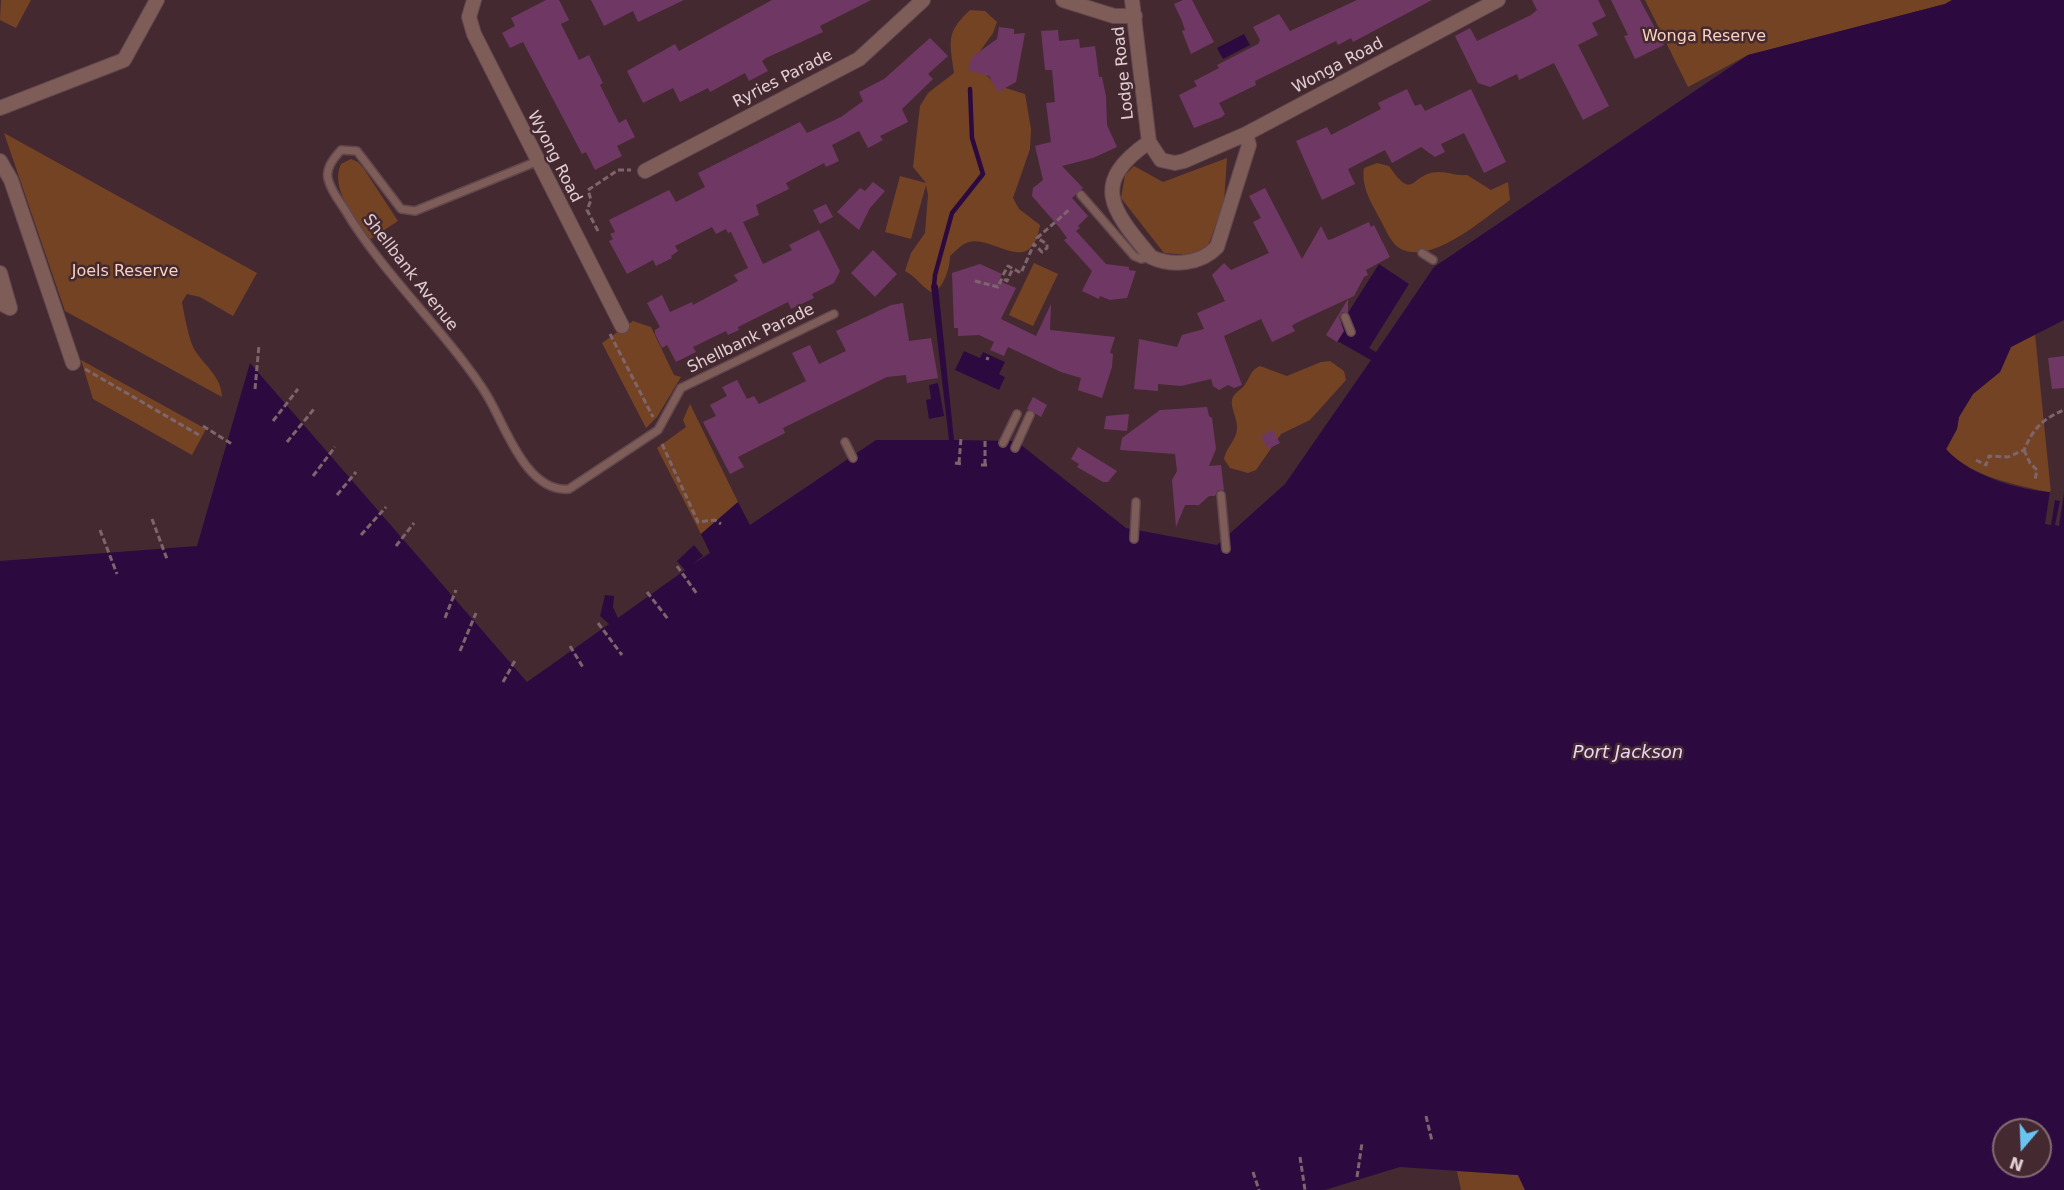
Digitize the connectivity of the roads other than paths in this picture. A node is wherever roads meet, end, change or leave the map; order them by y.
1 (157, 0) edge
2 (474, 0) edge
3 (923, 0) edge
4 (1063, 0) edge
5 (1132, 0) edge
6 (1498, 0) edge
7 (1135, 16) junction
8 (0, 108) edge
9 (1246, 134) junction
10 (1149, 142) junction
11 (0, 161) edge
12 (538, 161) junction
13 (645, 171) road end
14 (1081, 195) dead end
15 (1422, 253) dead end
16 (1151, 257) junction
17 (1433, 260) dead end
18 (0, 273) edge
19 (0, 303) edge
20 (834, 314) dead end
21 (1345, 318) dead end
22 (622, 326) dead end
23 (1351, 332) dead end
24 (74, 363) road end
25 (1017, 414) dead end
26 (1030, 415) dead end
27 (665, 422) joint
28 (845, 442) dead end
29 (1003, 443) dead end
30 (1015, 448) dead end
31 (853, 458) dead end
32 (1221, 495) dead end
33 (1136, 502) dead end
34 (1134, 539) dead end
35 (1226, 549) dead end

1 - 8 street
2 - 12 street, Wyong Road
3 - 13 street, Ryries Parade
4 - 7 street
5 - 7 street, Lodge Road
6 - 9 street, Wonga Road
7 - 10 street, Lodge Road
9 - 10 street, Wonga Road
9 - 16 street
10 - 16 street
11 - 24 street
12 - 22 street, Wyong Road
12 - 27 lane, Shellbank Avenue
14 - 16 lane
15 - 17 lane
18 - 19 street
20 - 27 lane, Shellbank Parade
21 - 23 lane
25 - 29 lane
26 - 30 lane
28 - 31 lane
32 - 35 lane
33 - 34 lane

